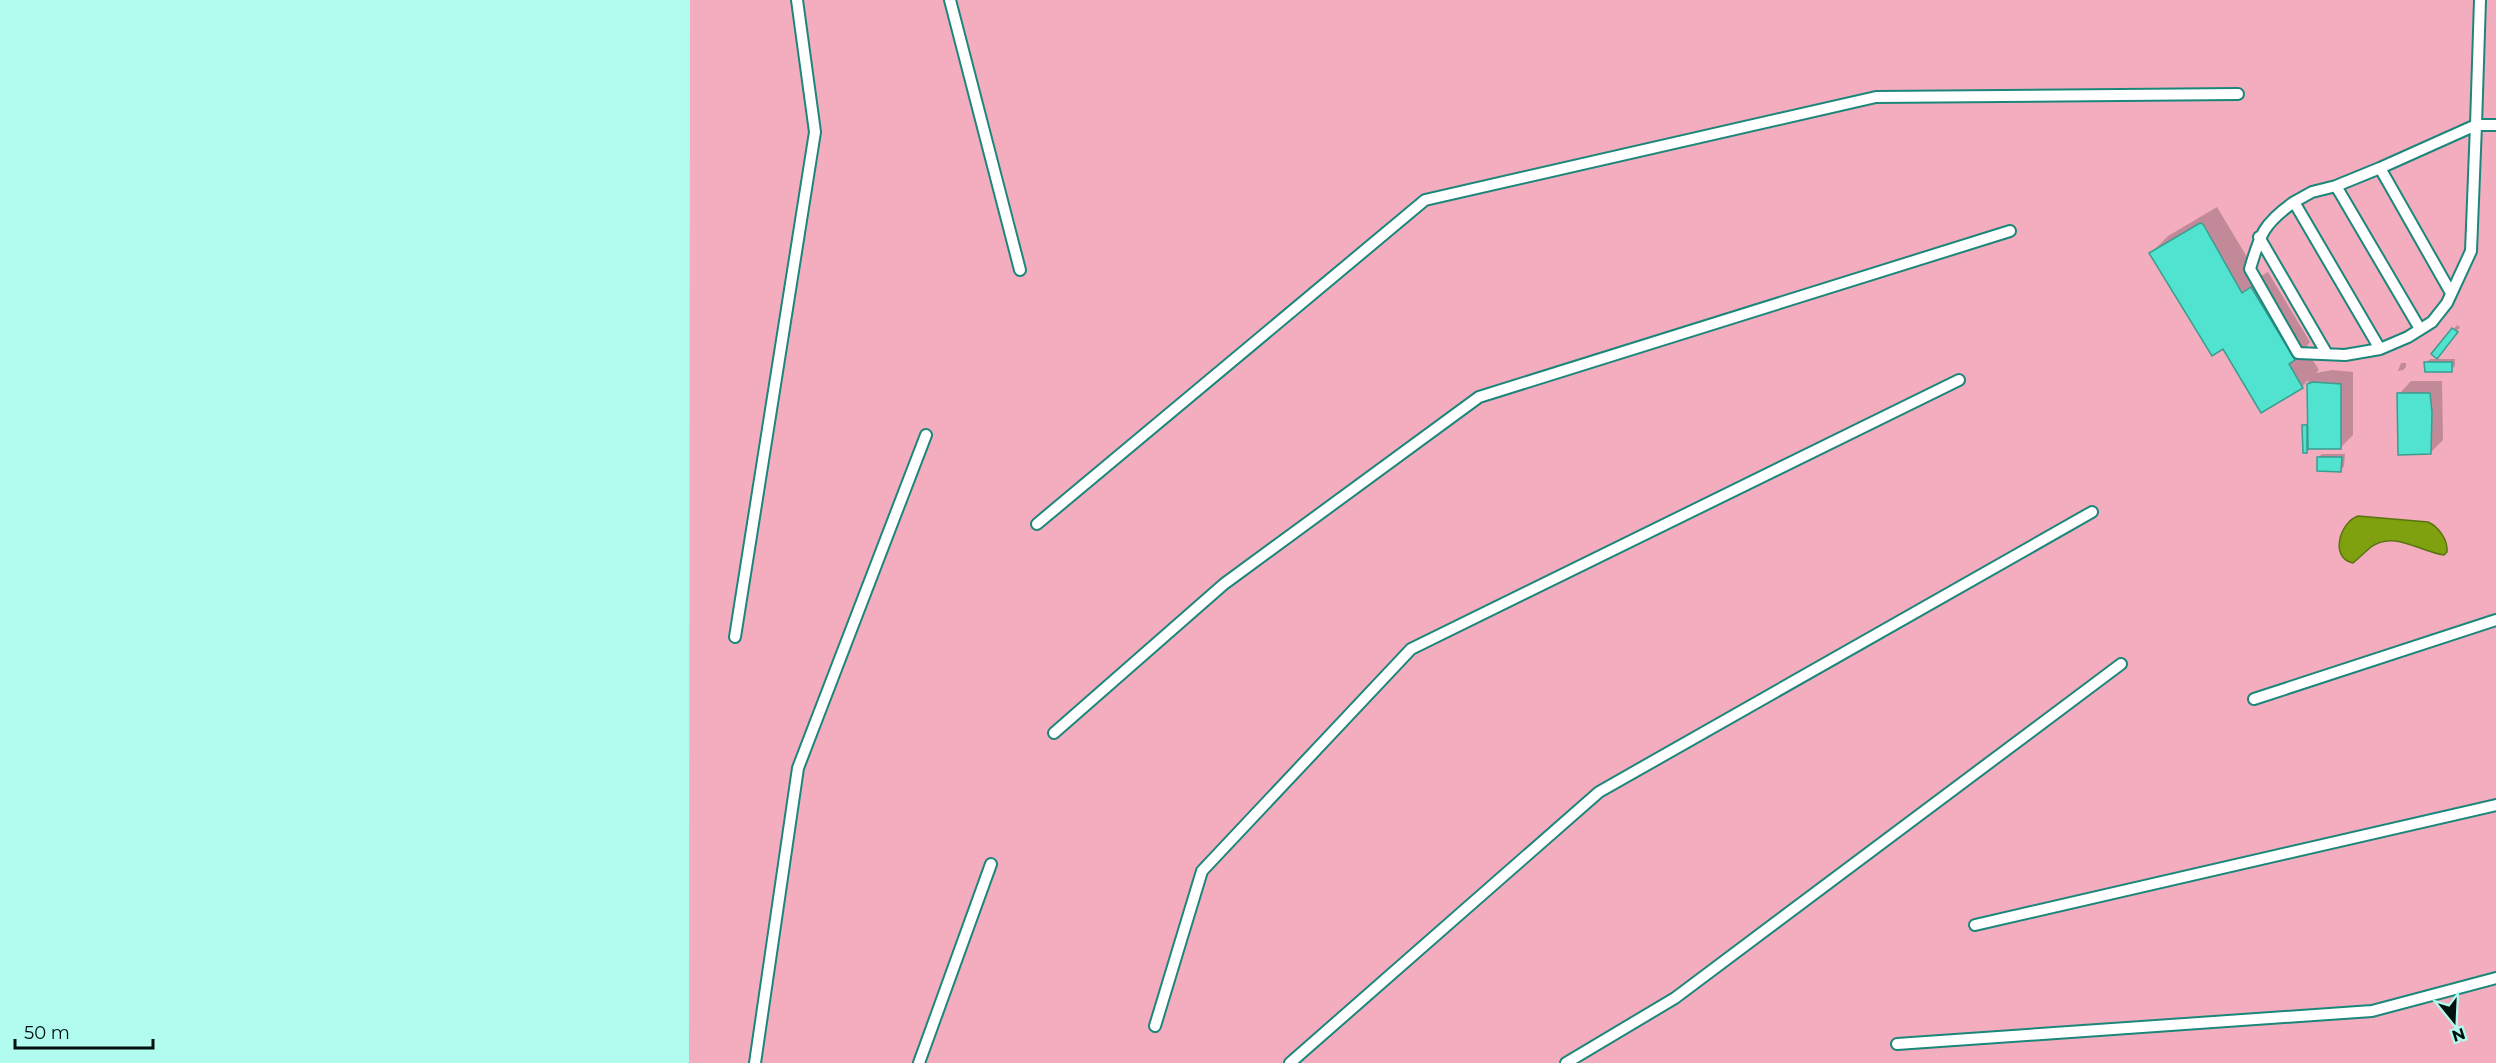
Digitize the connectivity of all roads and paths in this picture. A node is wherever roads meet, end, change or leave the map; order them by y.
1 (797, 0) edge
2 (950, 0) edge
3 (2480, 0) edge
4 (2238, 94) dead end
5 (2496, 124) edge
6 (2476, 125) junction
7 (2380, 168) junction
8 (2336, 186) junction
9 (2294, 202) junction
10 (2010, 231) dead end
11 (2259, 237) junction
12 (1020, 270) dead end
13 (2451, 293) junction
14 (2420, 329) junction
15 (2380, 348) junction
16 (2328, 354) junction
17 (1959, 380) dead end
18 (926, 435) dead end
19 (2092, 512) dead end
20 (1037, 524) dead end
21 (2496, 620) edge
22 (735, 637) dead end
23 (2121, 663) dead end
24 (2254, 699) dead end
25 (1054, 733) dead end
26 (2496, 805) edge
27 (991, 864) dead end
28 (1975, 925) dead end
29 (2496, 978) edge
30 (1155, 1026) dead end
31 (1897, 1044) dead end
32 (755, 1063) edge
33 (920, 1063) edge
34 (1290, 1063) edge
35 (1566, 1063) edge

1 - 22 lane
2 - 12 lane
3 - 6 lane
4 - 20 lane
5 - 6 lane
6 - 7 lane
6 - 13 lane
7 - 8 lane
7 - 13 lane
8 - 9 lane
8 - 14 lane
9 - 11 lane
9 - 15 lane
10 - 25 lane
11 - 16 lane
11 - 16 lane
13 - 14 lane
14 - 15 lane
15 - 16 lane
17 - 30 lane
18 - 32 lane
19 - 34 lane
21 - 24 lane
23 - 35 lane
26 - 28 lane
27 - 33 lane
29 - 31 lane

